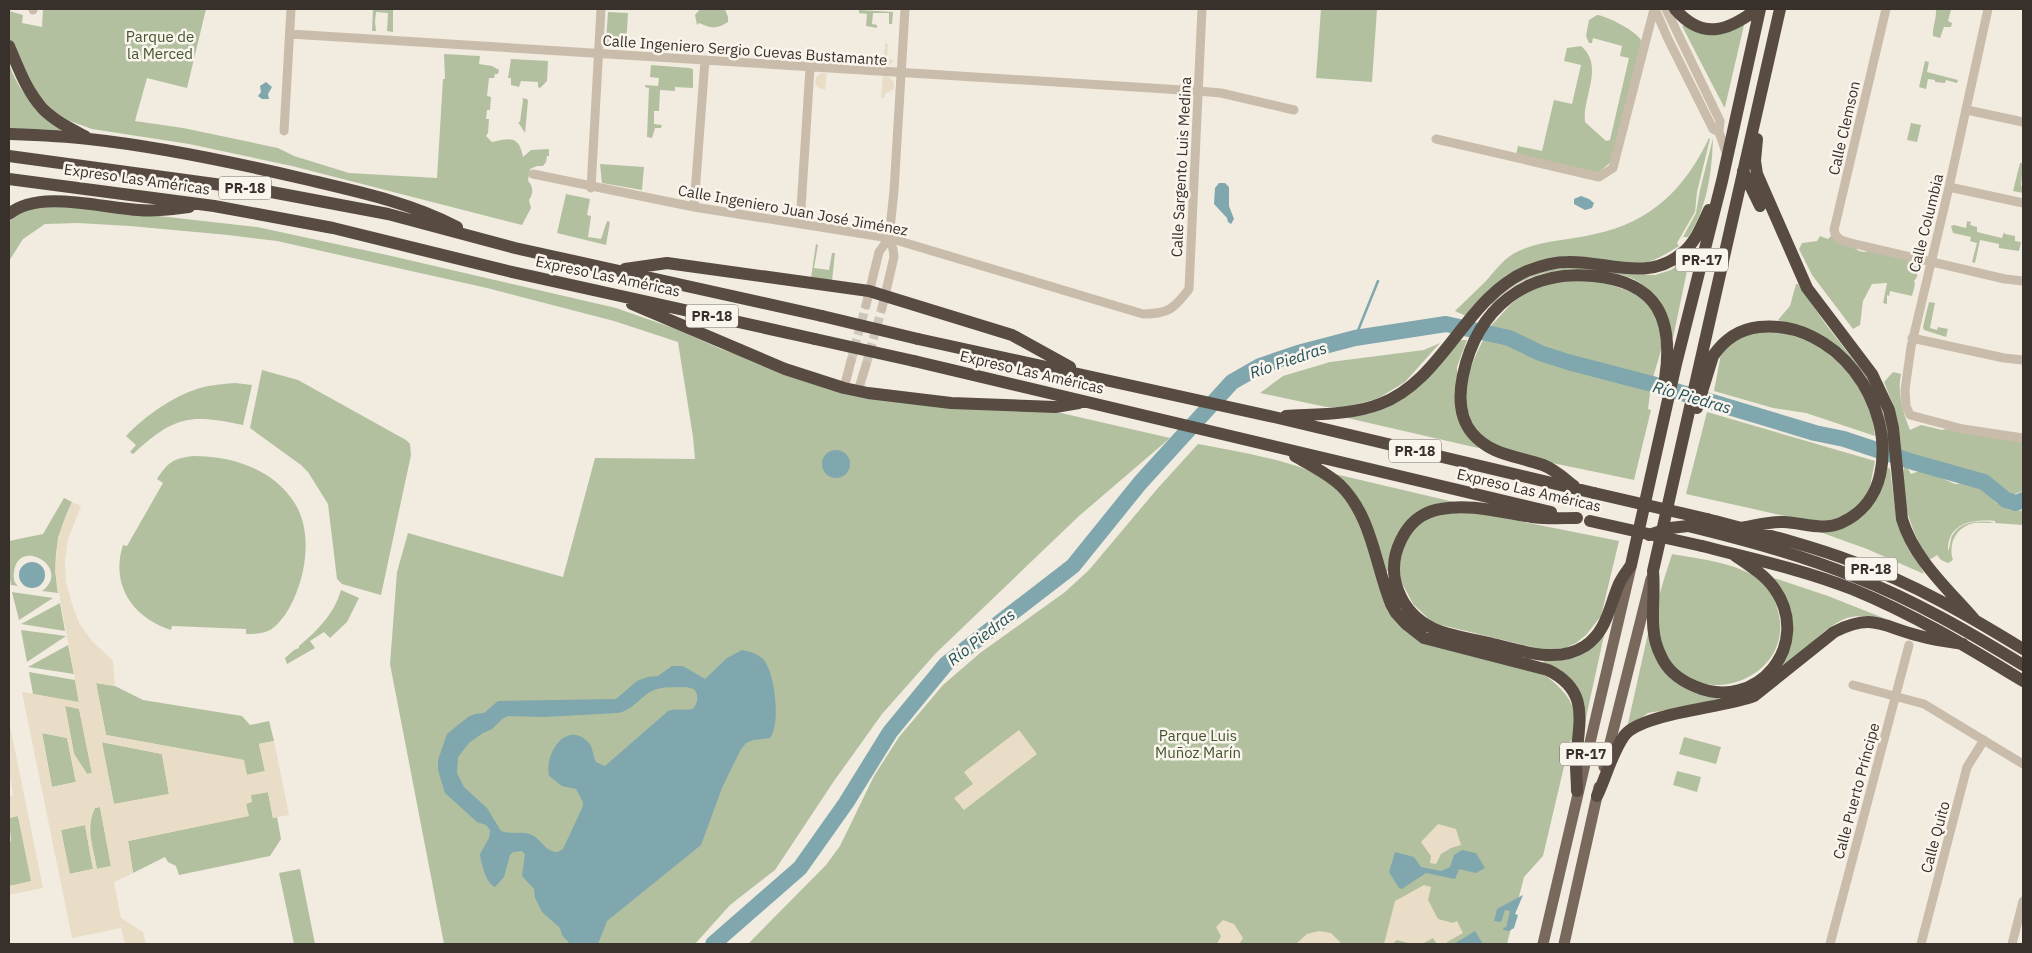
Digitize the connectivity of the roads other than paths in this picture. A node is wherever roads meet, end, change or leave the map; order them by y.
1 (291, 9) edge
2 (601, 9) edge
3 (905, 9) edge
4 (1202, 9) edge
5 (1655, 9) edge
6 (1666, 9) edge
7 (1675, 9) edge
8 (1758, 9) edge
9 (1780, 9) edge
10 (1886, 9) edge
11 (1988, 9) edge
12 (290, 34) junction
13 (9, 46) edge
14 (598, 54) junction
15 (705, 60) junction
16 (1765, 67) junction
17 (810, 68) junction
18 (901, 73) junction
19 (1198, 91) junction
20 (1294, 110) dead end
21 (1967, 110) junction
22 (2023, 122) edge
23 (284, 131) dead end
24 (1718, 132) junction
25 (9, 134) edge
26 (88, 139) junction
27 (1436, 139) dead end
28 (1728, 155) junction
29 (9, 156) edge
30 (1743, 171) junction
31 (533, 174) dead end
32 (9, 178) edge
33 (1722, 181) junction
34 (1949, 187) junction
35 (591, 188) junction
36 (2023, 203) edge
37 (214, 206) junction
38 (694, 208) junction
39 (9, 214) edge
40 (800, 224) junction
41 (477, 238) junction
42 (889, 238) junction
43 (1930, 262) junction
44 (617, 270) junction
45 (1799, 273) junction
46 (2023, 281) edge
47 (869, 291) junction
48 (609, 293) junction
49 (884, 302) junction
50 (866, 305) tunnel mouth
51 (1490, 306) junction
52 (1161, 314) joint
53 (1912, 338) junction
54 (2023, 360) edge
55 (851, 362) tunnel mouth
56 (1672, 362) junction
57 (866, 365) tunnel mouth
58 (1704, 370) junction
59 (1083, 374) junction
60 (844, 388) junction
61 (858, 391) junction
62 (1088, 402) junction
63 (1274, 417) junction
64 (1887, 428) junction
65 (2023, 438) edge
66 (1282, 449) junction
67 (1581, 490) junction
68 (1655, 508) junction
69 (1583, 520) junction
70 (1706, 525) junction
71 (1688, 526) junction
72 (1739, 528) junction
73 (1649, 535) junction
74 (1733, 554) junction
75 (1631, 565) junction
76 (1653, 570) junction
77 (1974, 619) junction
78 (1963, 644) junction
79 (1910, 645) dead end
80 (2023, 649) edge
81 (2023, 665) edge
82 (2023, 681) edge
83 (1853, 685) dead end
84 (1895, 697) junction
85 (1984, 740) junction
86 (2023, 764) edge
87 (1577, 792) junction
88 (1597, 796) junction
89 (2023, 902) edge
90 (1543, 944) edge
91 (1564, 944) edge
92 (1830, 944) edge
93 (1921, 944) edge
94 (2012, 944) edge

1 - 12 street
2 - 14 street
3 - 18 street
4 - 19 street, Calle Sargento Luis Medina
5 - 24 street
5 - 27 street
6 - 24 street
7 - 8 highway
8 - 28 highway, PR-17
9 - 16 highway, PR-17
10 - 43 street, Calle Clemson
11 - 21 street, Calle Columbia
12 - 14 street, Calle Ingeniero Sergio Cuevas Bustamante
12 - 23 street
13 - 26 highway
14 - 15 street, Calle Ingeniero Sergio Cuevas Bustamante
14 - 35 street
15 - 17 street, Calle Ingeniero Sergio Cuevas Bustamante
15 - 38 street
16 - 30 highway, PR-17
16 - 45 highway
17 - 18 street, Calle Ingeniero Sergio Cuevas Bustamante
17 - 40 street
18 - 19 street, Calle Ingeniero Sergio Cuevas Bustamante
18 - 42 street
19 - 20 street, Calle Ingeniero Sergio Cuevas Bustamante
19 - 52 street, Calle Sargento Luis Medina
21 - 22 street
21 - 34 street, Calle Columbia
24 - 28 street
25 - 26 highway
26 - 41 highway
28 - 33 highway, PR-17
29 - 41 highway, Expreso Las Américas / PR-18
30 - 45 highway
30 - 58 highway, PR-17
31 - 35 street, Calle Ingeniero Juan José Jiménez
32 - 37 highway, Expreso Las Américas / PR-18
33 - 51 highway
33 - 56 highway, PR-17
34 - 36 street
34 - 43 street, Calle Columbia
35 - 38 street, Calle Ingeniero Juan José Jiménez
37 - 39 highway
37 - 48 highway, Expreso Las Américas / PR-18
38 - 40 street, Calle Ingeniero Juan José Jiménez
40 - 42 street, Calle Ingeniero Juan José Jiménez
41 - 44 highway, Expreso Las Américas / PR-18
42 - 47 street
42 - 49 street
42 - 52 street, Calle Ingeniero Juan José Jiménez
43 - 46 street
43 - 53 street, Calle Columbia
44 - 47 highway
44 - 59 highway, Expreso Las Américas / PR-18, bridge
45 - 64 highway
47 - 49 highway
47 - 50 street
48 - 60 highway
48 - 62 highway, Expreso Las Américas / PR-18, bridge
49 - 59 highway
51 - 56 highway
51 - 63 highway
51 - 67 highway
53 - 54 street
53 - 65 street, Calle Columbia
55 - 60 street
56 - 75 highway, PR-17
57 - 61 street
58 - 64 highway
58 - 76 highway, PR-17
59 - 63 highway, Expreso Las Américas / PR-18
60 - 61 highway
61 - 62 highway
62 - 66 highway, Expreso Las Américas / PR-18
63 - 67 highway, Expreso Las Américas / PR-18
64 - 72 highway
64 - 77 highway
66 - 69 highway, Expreso Las Américas / PR-18
66 - 87 highway
67 - 68 highway, Expreso Las Américas / PR-18, bridge
68 - 70 highway, Expreso Las Américas / PR-18, bridge
68 - 71 highway, bridge
69 - 73 highway, Expreso Las Américas / PR-18, bridge
69 - 75 highway
70 - 71 highway
70 - 72 highway, Expreso Las Américas / PR-18
70 - 81 highway
71 - 73 highway, bridge
72 - 77 highway, Expreso Las Américas / PR-18
73 - 74 highway, Expreso Las Américas / PR-18, bridge
74 - 76 highway
74 - 78 highway, Expreso Las Américas / PR-18
75 - 87 main road, PR-17
76 - 88 main road, PR-17
77 - 80 highway, Expreso Las Américas / PR-18
78 - 82 highway, Expreso Las Américas / PR-18
78 - 88 highway
79 - 84 street, Calle Puerto Príncipe
83 - 84 street
84 - 85 street
84 - 92 street, Calle Puerto Príncipe
85 - 86 street
85 - 93 street, Calle Quito
87 - 90 main road, PR-17
88 - 91 main road, PR-17
89 - 94 street

